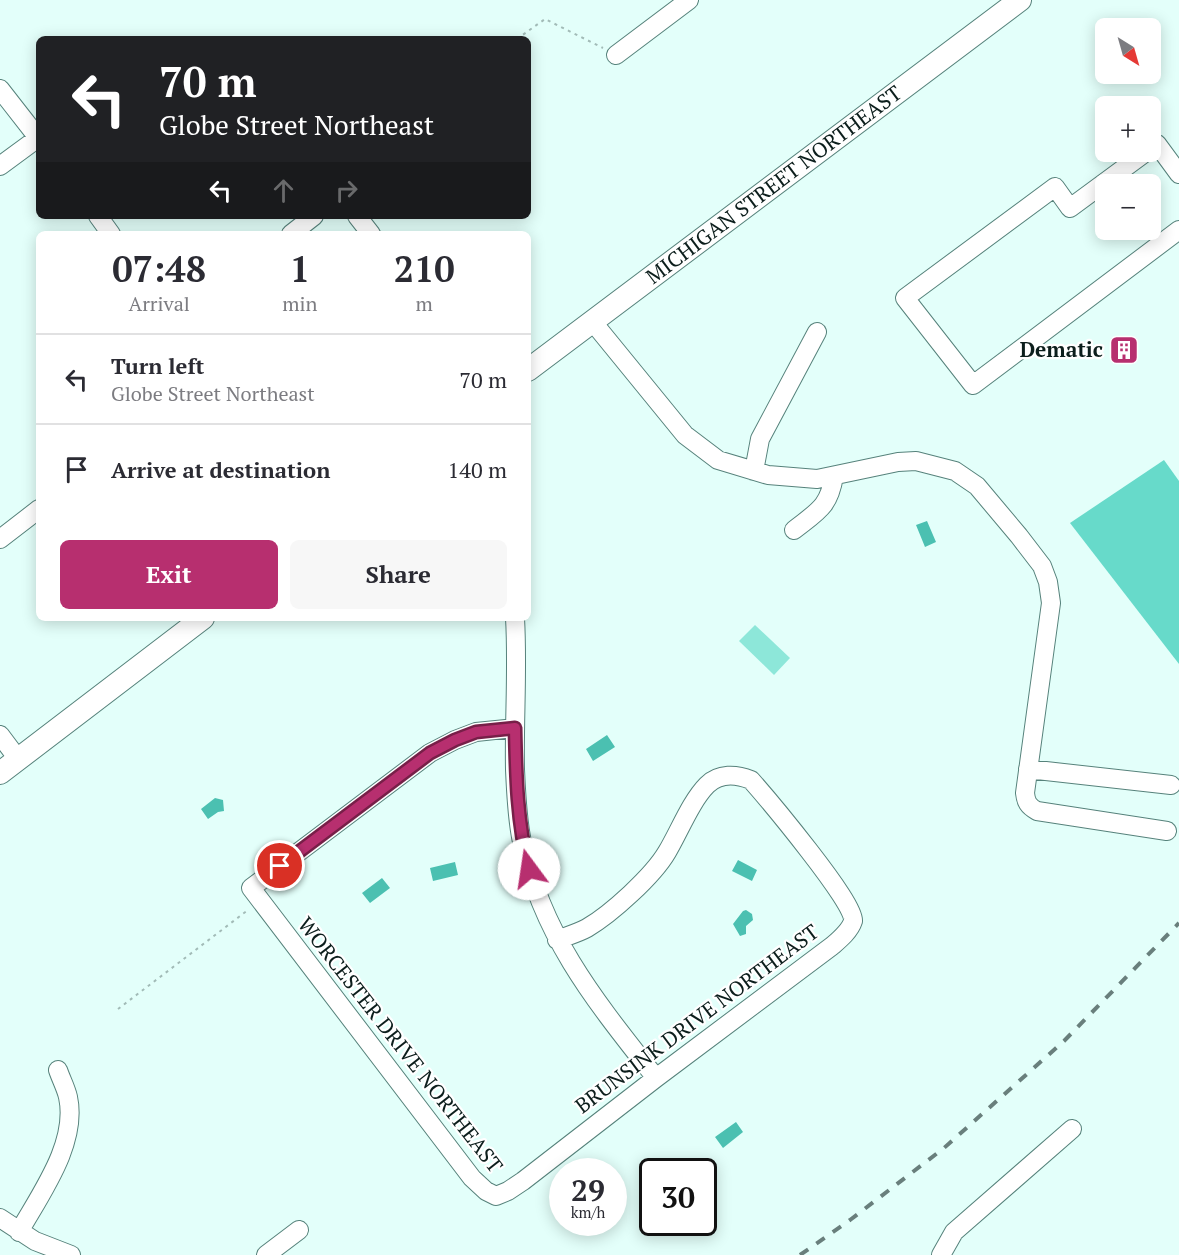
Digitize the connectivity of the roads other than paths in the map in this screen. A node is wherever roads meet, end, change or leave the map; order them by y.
1 (689, 0) edge
2 (1020, 0) edge
3 (616, 55) road end
4 (0, 89) edge
5 (36, 136) edge
6 (36, 140) edge
7 (1161, 149) edge
8 (1132, 162) edge
9 (0, 166) edge
10 (1179, 174) edge
11 (310, 219) edge
12 (359, 219) edge
13 (1179, 230) edge
14 (295, 231) edge
15 (369, 231) edge
16 (592, 321) junction
17 (818, 332) dead end
18 (531, 368) edge
19 (754, 471) junction
20 (834, 476) junction
21 (36, 511) edge
22 (794, 530) dead end
23 (0, 539) edge
24 (199, 621) edge
25 (515, 621) edge
26 (515, 728) junction
27 (0, 735) edge
28 (18, 759) junction
29 (1028, 770) junction
30 (0, 773) edge
31 (1171, 785) dead end
32 (1167, 831) dead end
33 (557, 940) junction
34 (58, 1070) dead end
35 (656, 1078) junction
36 (1072, 1129) dead end
37 (496, 1196) joint
38 (0, 1218) edge
39 (299, 1230) dead end
40 (19, 1232) junction
41 (71, 1255) edge
42 (266, 1255) edge
43 (941, 1255) edge

1 - 3 street
2 - 16 main road, MICHIGAN STREET NORTHEAST
4 - 5 street
6 - 9 street
7 - 10 street
8 - 13 street
11 - 14 street
12 - 15 street
16 - 18 main road, MICHIGAN STREET NORTHEAST
16 - 19 street
17 - 19 street
19 - 20 street
20 - 22 street
20 - 29 street
21 - 23 street
24 - 28 main road
25 - 26 street
26 - 33 street
26 - 37 street, WORCESTER DRIVE NORTHEAST
27 - 28 street
28 - 30 main road
29 - 31 street
29 - 32 street
33 - 35 street
33 - 35 street, BRUNSINK DRIVE NORTHEAST
34 - 40 street
35 - 37 street, BRUNSINK DRIVE NORTHEAST
36 - 43 street
38 - 40 street
39 - 42 street
40 - 41 street

